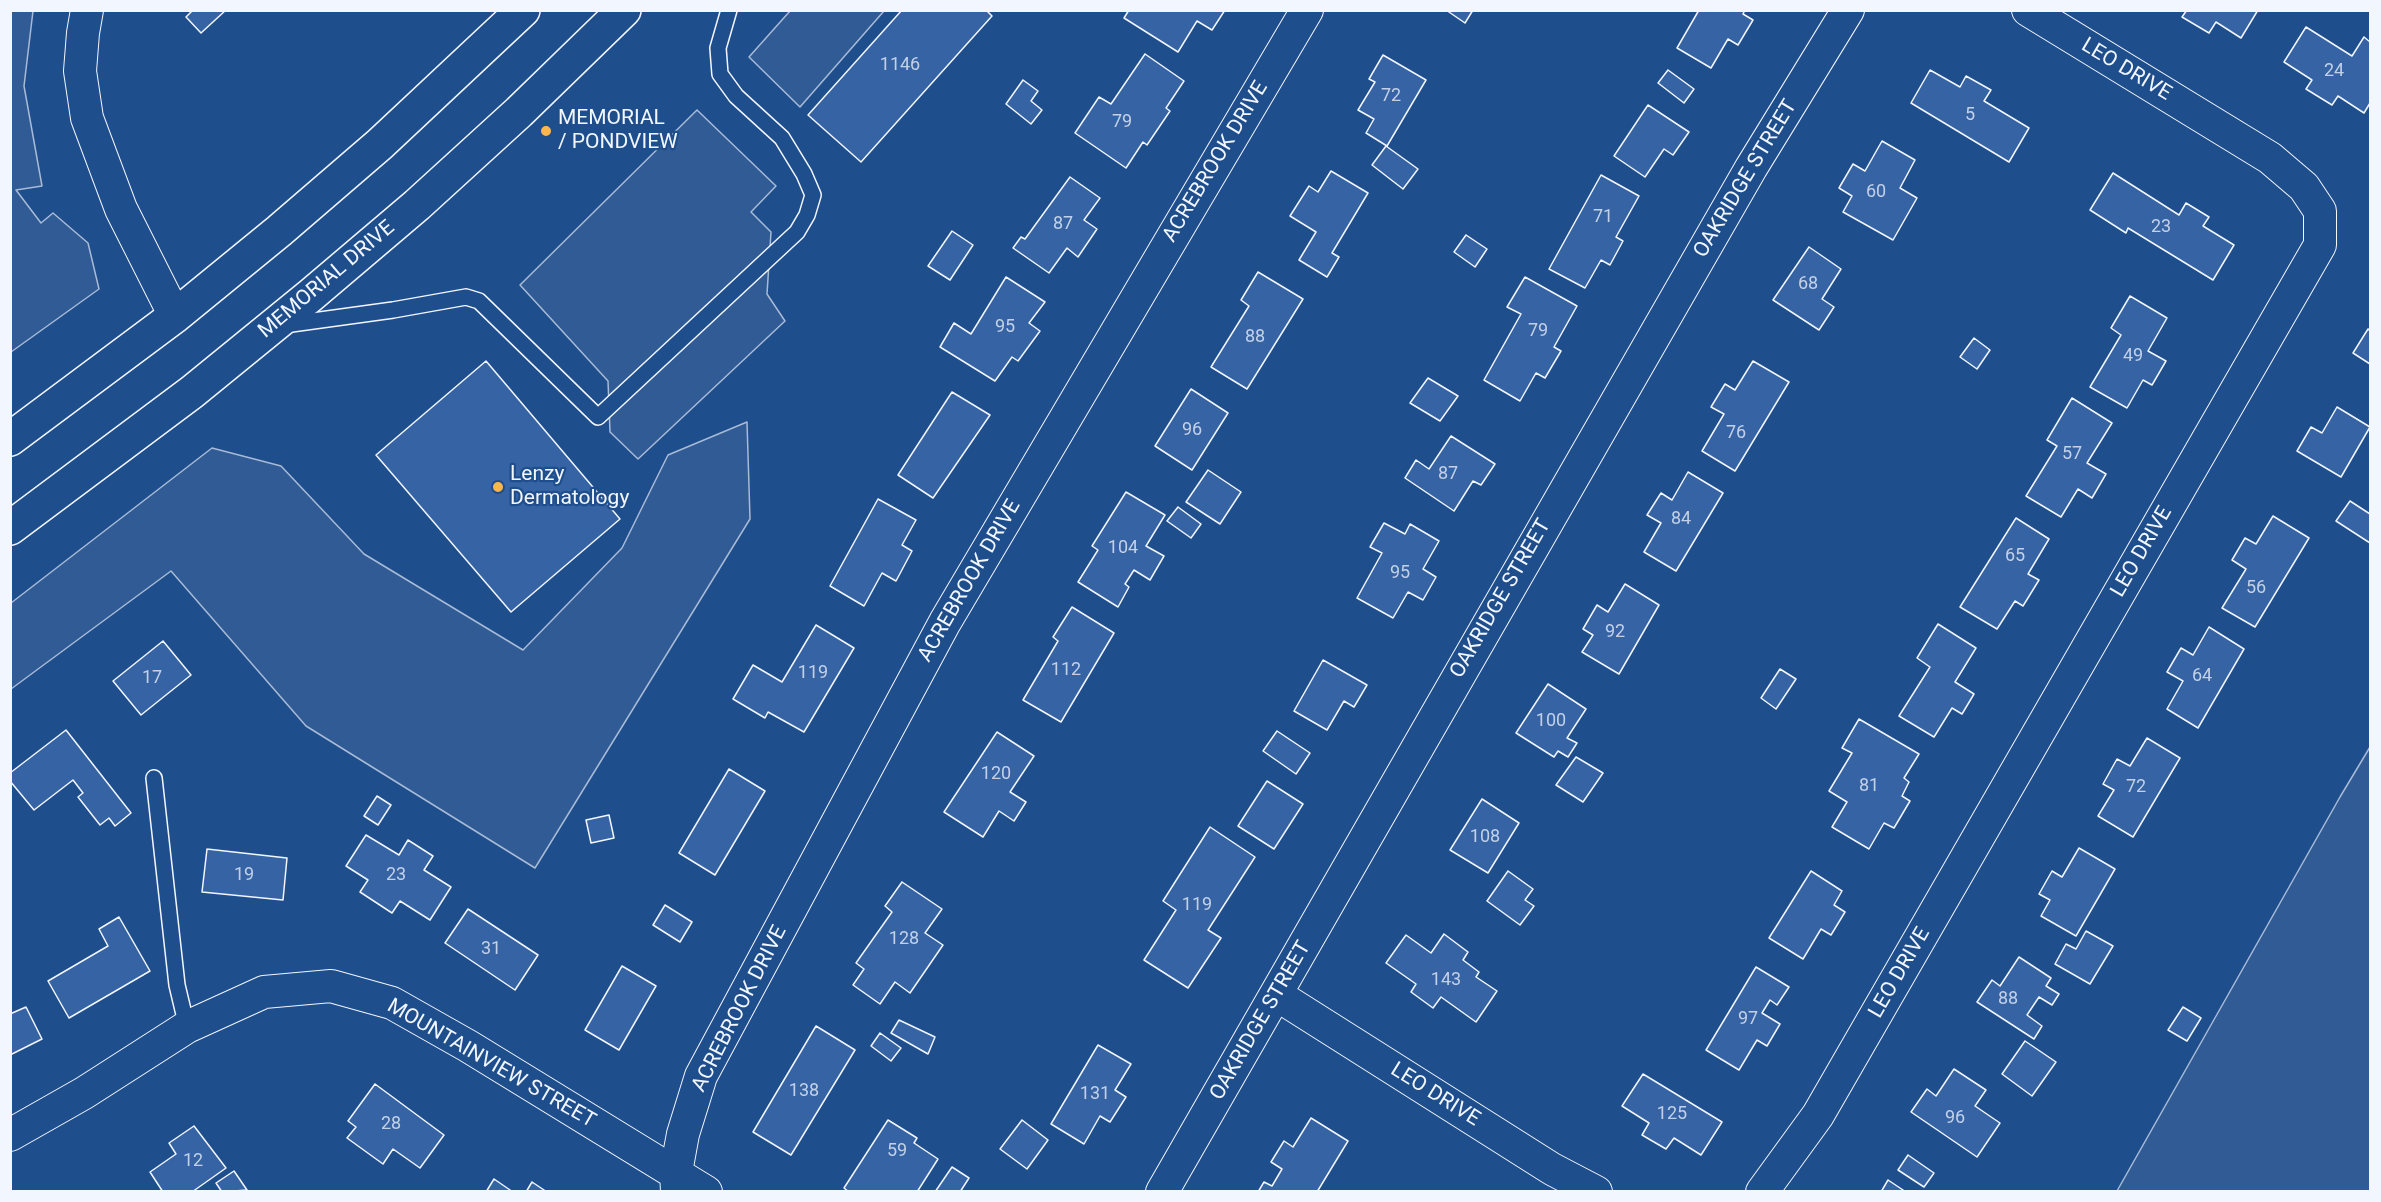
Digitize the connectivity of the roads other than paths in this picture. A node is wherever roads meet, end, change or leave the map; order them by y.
1 (87, 10) edge
2 (523, 10) edge
3 (624, 10) edge
4 (729, 10) edge
5 (1307, 10) edge
6 (1848, 10) edge
7 (2028, 10) edge
8 (175, 316) junction
9 (272, 327) junction
10 (10, 439) edge
11 (10, 528) edge
12 (154, 778) dead end
13 (1277, 995) junction
14 (187, 1027) junction
15 (10, 1135) edge
16 (677, 1182) edge
17 (706, 1191) edge
18 (1162, 1191) edge
19 (1596, 1191) edge
20 (1762, 1191) edge

1 - 8 street
2 - 8 main road
3 - 9 main road, MEMORIAL DRIVE
4 - 9 lane
5 - 16 street, ACREBROOK DRIVE
6 - 13 street, OAKRIDGE STREET
7 - 20 street, LEO DRIVE
8 - 10 main road
9 - 11 main road, MEMORIAL DRIVE
12 - 14 lane
13 - 18 street, OAKRIDGE STREET
13 - 19 street, LEO DRIVE
14 - 15 street, MOUNTAINVIEW STREET
14 - 16 street, MOUNTAINVIEW STREET
16 - 17 street, MOUNTAINVIEW STREET

